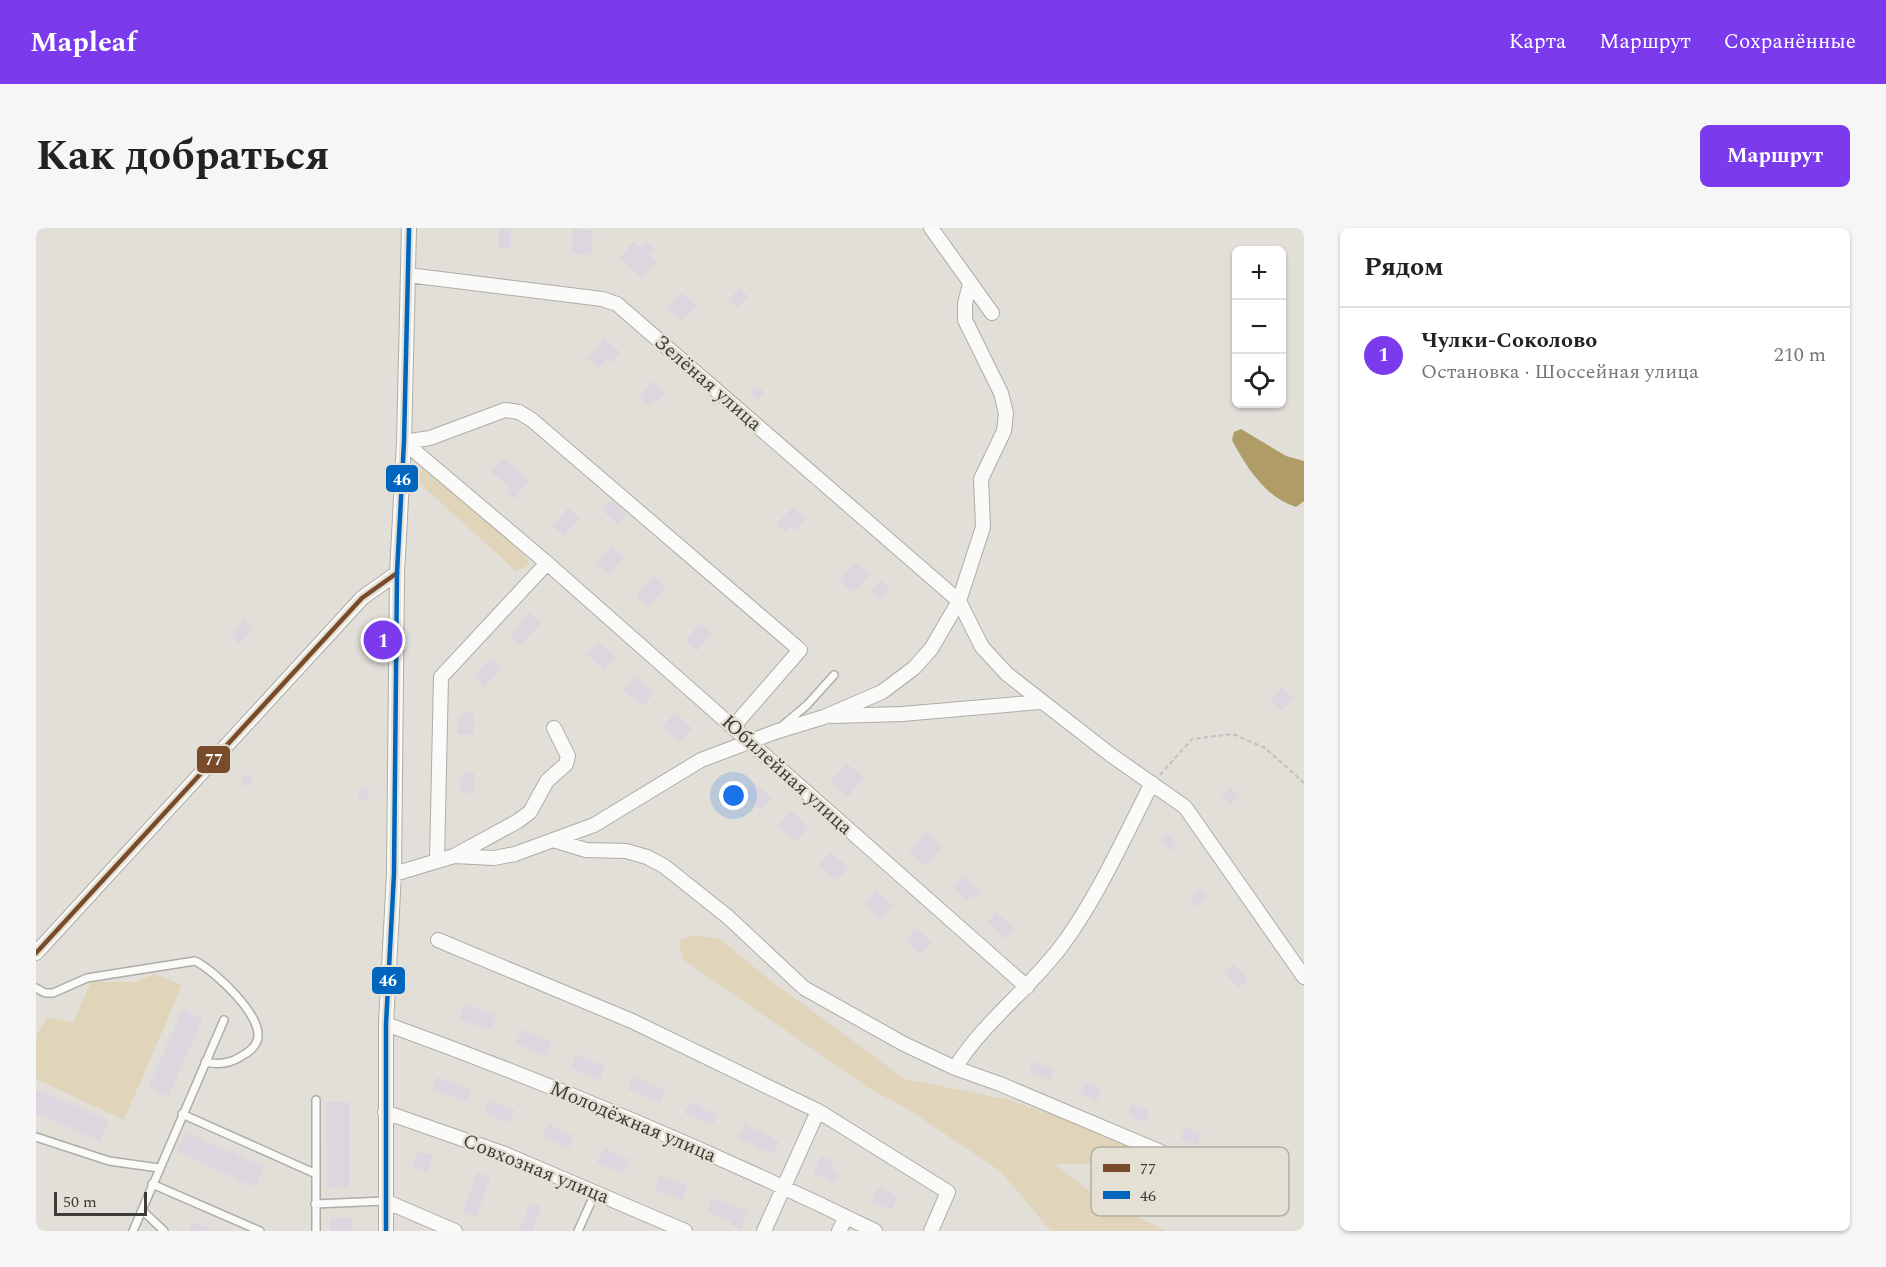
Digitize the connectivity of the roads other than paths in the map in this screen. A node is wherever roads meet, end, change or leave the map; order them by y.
1 (409, 228) edge
2 (931, 228) edge
3 (408, 275) junction
4 (970, 283) junction
5 (992, 313) dead end
6 (404, 442) junction
7 (547, 563) junction
8 (397, 573) junction
9 (959, 601) junction
10 (834, 675) dead end
11 (1040, 702) junction
12 (824, 717) junction
13 (733, 727) junction
14 (554, 728) dead end
15 (775, 732) junction
16 (750, 741) junction
17 (1152, 783) junction
18 (553, 840) junction
19 (454, 856) junction
20 (437, 860) junction
21 (394, 874) junction
22 (438, 940) dead end
23 (36, 953) edge
24 (1304, 977) edge
25 (1027, 987) junction
26 (36, 988) edge
27 (224, 1020) dead end
28 (386, 1024) junction
29 (205, 1062) junction
30 (955, 1068) junction
31 (316, 1100) dead end
32 (385, 1112) junction
33 (818, 1112) junction
34 (182, 1114) junction
35 (36, 1137) edge
36 (1149, 1147) edge
37 (159, 1168) junction
38 (314, 1173) junction
39 (152, 1184) junction
40 (784, 1186) junction
41 (595, 1193) junction
42 (385, 1201) junction
43 (315, 1204) junction
44 (142, 1210) junction
45 (846, 1217) junction
46 (133, 1231) edge
47 (164, 1231) edge
48 (260, 1231) edge
49 (316, 1231) edge
50 (386, 1231) edge
51 (455, 1231) edge
52 (578, 1231) edge
53 (682, 1231) edge
54 (764, 1231) edge
55 (839, 1231) edge
56 (875, 1231) edge
57 (931, 1231) edge

1 - 3 street
2 - 4 street
3 - 6 street
3 - 9 street, Зелёная улица
4 - 5 street
4 - 9 street
6 - 7 street, Юбилейная улица
6 - 8 street
6 - 13 street
7 - 13 street, Юбилейная улица
7 - 20 street
8 - 21 street
8 - 23 street
9 - 11 street
9 - 12 street
10 - 15 lane
11 - 12 street
11 - 17 street
12 - 15 street
13 - 16 street, Юбилейная улица
14 - 19 street
15 - 16 street
16 - 18 street
16 - 25 street, Юбилейная улица
17 - 24 street
17 - 25 street
18 - 19 street
18 - 30 street
19 - 20 street
20 - 21 street
21 - 28 street
22 - 33 street
25 - 30 street
26 - 29 lane
27 - 29 lane
28 - 32 street
28 - 40 street, Молодёжная улица
29 - 34 lane
30 - 36 street
31 - 38 lane
32 - 41 street, Совхозная улица
32 - 42 street
33 - 40 street
33 - 57 street
34 - 37 lane
34 - 38 lane
35 - 37 lane
37 - 39 lane
38 - 43 lane
39 - 44 lane
39 - 48 lane
40 - 45 street, Молодёжная улица
40 - 54 street
41 - 52 lane
41 - 53 street, Совхозная улица
42 - 43 lane
42 - 50 street
42 - 51 street
43 - 49 lane
44 - 46 lane
44 - 47 lane
45 - 55 street
45 - 56 street, Молодёжная улица

